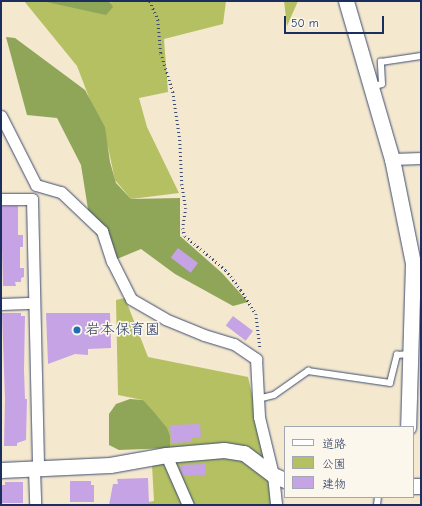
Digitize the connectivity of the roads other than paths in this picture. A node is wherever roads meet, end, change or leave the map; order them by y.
1 (346, 1) edge
2 (421, 56) edge
3 (371, 87) junction
4 (1, 116) edge
5 (421, 158) edge
6 (392, 159) junction
7 (1, 199) edge
8 (34, 303) junction
9 (1, 304) edge
10 (410, 353) junction
11 (258, 399) junction
12 (408, 426) edge
13 (166, 455) junction
14 (36, 468) junction
15 (1, 470) edge
16 (279, 478) edge
17 (35, 505) edge
18 (188, 505) edge
19 (276, 505) edge

1 - 3 street
2 - 3 lane
3 - 6 street
4 - 11 street
5 - 6 street
6 - 10 street
7 - 8 street
8 - 9 street
8 - 14 street
10 - 11 lane
10 - 12 street
11 - 16 street
13 - 14 street
13 - 16 street
13 - 18 street
14 - 15 street
14 - 17 street
16 - 19 street

